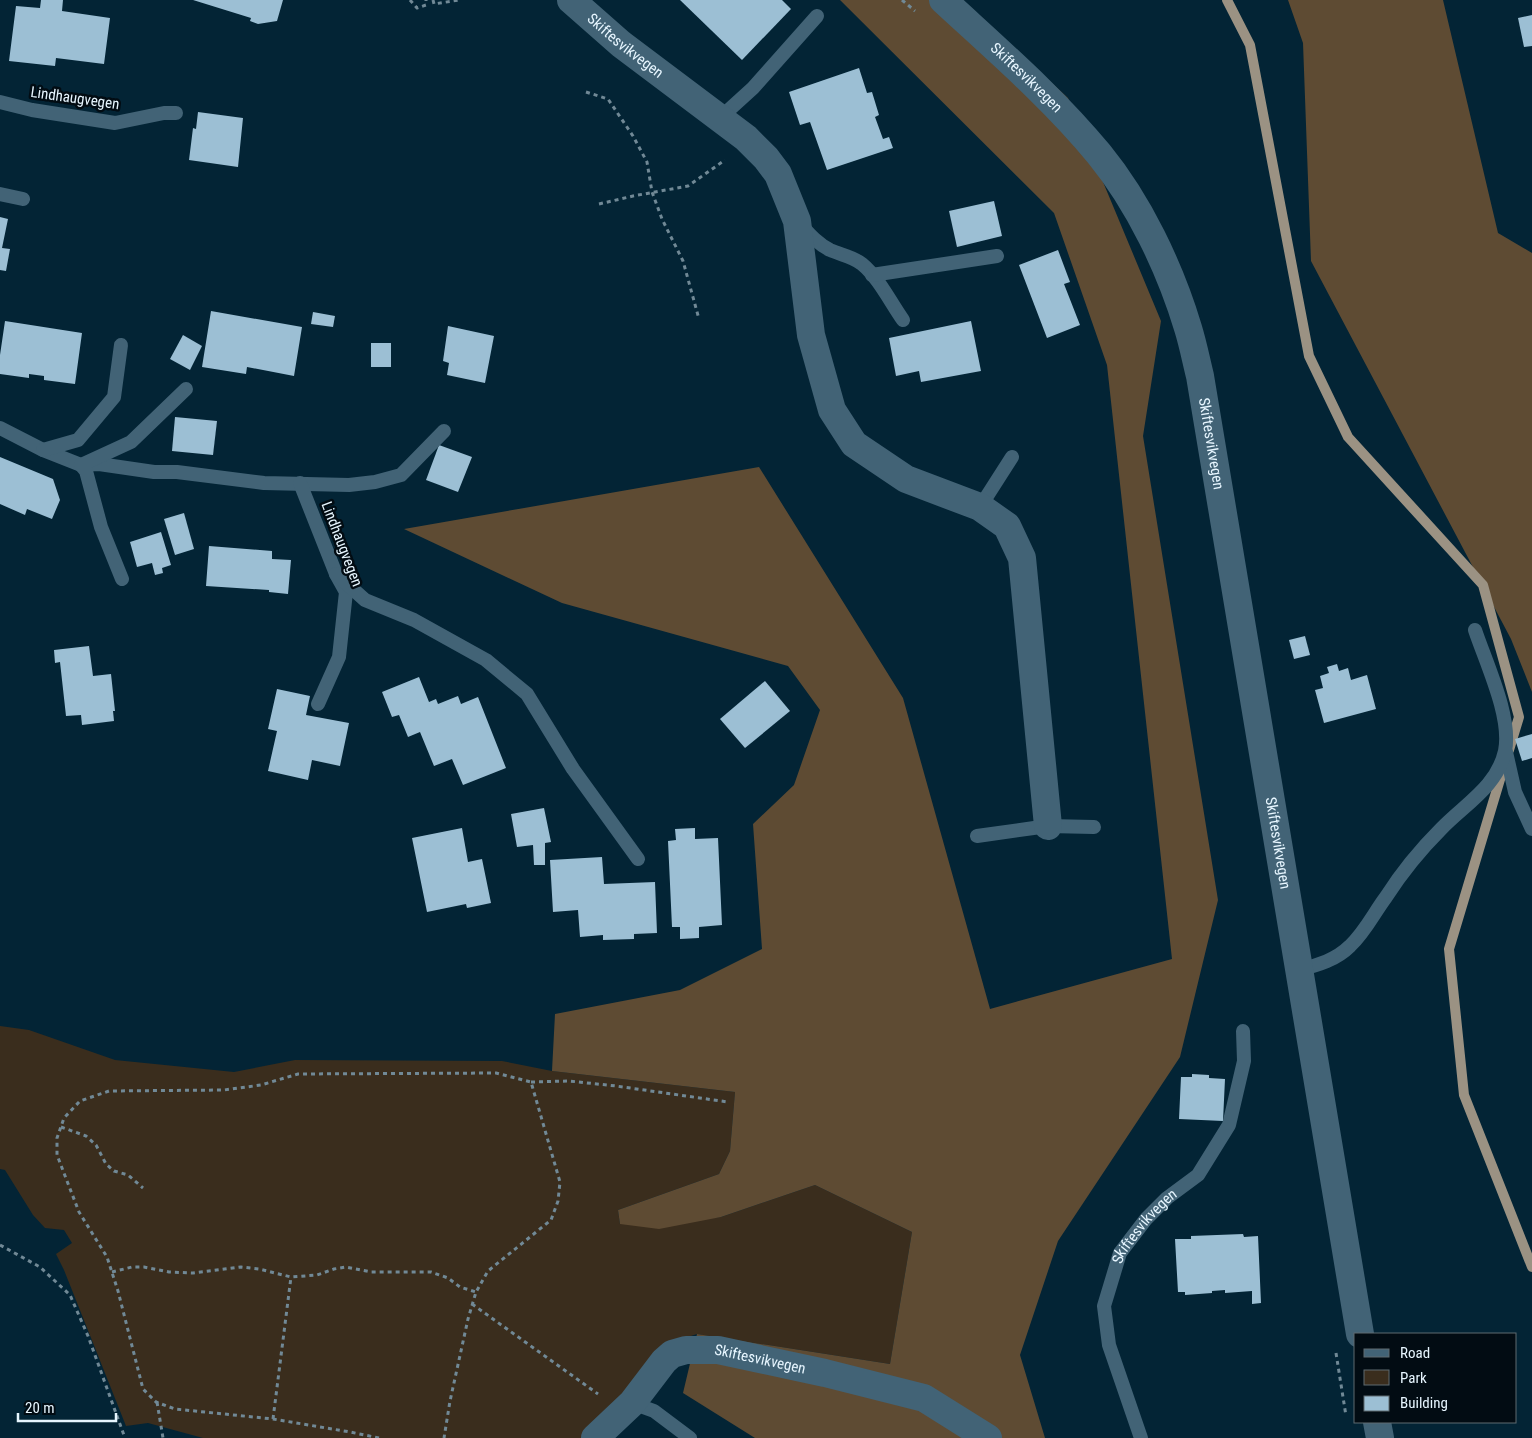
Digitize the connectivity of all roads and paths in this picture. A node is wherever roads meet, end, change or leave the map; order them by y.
1 (410, 0) edge
2 (426, 0) edge
3 (434, 0) edge
4 (459, 0) edge
5 (571, 0) edge
6 (902, 0) edge
7 (943, 0) edge
8 (817, 16) dead end
9 (919, 16) dead end
10 (586, 92) dead end
11 (0, 102) edge
12 (176, 113) dead end
13 (720, 118) junction
14 (729, 157) dead end
15 (652, 192) junction
16 (0, 194) edge
17 (23, 199) dead end
18 (599, 204) dead end
19 (797, 221) junction
20 (997, 256) dead end
21 (872, 275) junction
22 (699, 319) dead end
23 (903, 320) dead end
24 (121, 345) dead end
25 (186, 389) dead end
26 (0, 428) edge
27 (444, 431) dead end
28 (43, 450) junction
29 (1012, 457) dead end
30 (81, 466) junction
31 (300, 482) junction
32 (980, 507) junction
33 (336, 574) junction
34 (122, 579) dead end
35 (1475, 630) dead end
36 (318, 704) dead end
37 (1505, 749) junction
38 (1048, 826) junction
39 (1094, 827) dead end
40 (1532, 828) edge
41 (977, 836) dead end
42 (638, 859) dead end
43 (1299, 970) junction
44 (1243, 1031) dead end
45 (531, 1082) junction
46 (728, 1102) dead end
47 (61, 1127) junction
48 (143, 1188) dead end
49 (0, 1245) edge
50 (112, 1272) junction
51 (291, 1277) junction
52 (476, 1292) junction
53 (472, 1304) junction
54 (1360, 1333) edge
55 (1335, 1347) dead end
56 (156, 1402) junction
57 (626, 1418) edge
58 (273, 1419) junction
59 (1377, 1423) edge
60 (1348, 1425) dead end
61 (125, 1438) edge
62 (163, 1438) edge
63 (379, 1438) edge
64 (444, 1438) edge
65 (595, 1438) edge
66 (690, 1438) edge
67 (988, 1438) edge
68 (1141, 1438) edge
69 (1380, 1438) edge

1 - 2 path
3 - 4 path
5 - 13 street, Skiftesvikvegen
6 - 9 path
7 - 43 street, Skiftesvikvegen
8 - 13 lane
10 - 15 path
11 - 12 lane, Lindhaugvegen
13 - 19 street, Skiftesvikvegen
14 - 15 path
15 - 18 path
15 - 22 path
16 - 17 lane
19 - 21 lane, Skiftesvikvegen
19 - 32 street, Skiftesvikvegen
20 - 21 lane
21 - 23 lane, Skiftesvikvegen
24 - 28 lane
25 - 30 lane
26 - 28 lane, Lindhaugvegen
27 - 31 lane, Lindhaugvegen
28 - 30 lane, Lindhaugvegen
29 - 32 lane
30 - 31 lane, Lindhaugvegen
30 - 34 lane
31 - 33 lane, Lindhaugvegen
32 - 38 street, Skiftesvikvegen
33 - 36 lane, Lindhaugvegen
33 - 42 lane
35 - 37 lane
37 - 40 lane
37 - 43 lane
38 - 39 lane
38 - 41 lane
43 - 54 street, Skiftesvikvegen
44 - 68 lane, Skiftesvikvegen
45 - 46 path
45 - 47 path
45 - 52 path
47 - 48 path
47 - 50 path
49 - 61 path
50 - 51 path
50 - 56 path
51 - 52 path
51 - 58 path
52 - 53 path
53 - 57 path
53 - 64 path
55 - 60 path
56 - 58 path
56 - 62 path
57 - 65 street, Skiftesvikvegen
57 - 66 lane
57 - 67 street, Skiftesvikvegen
58 - 63 path
59 - 69 street

